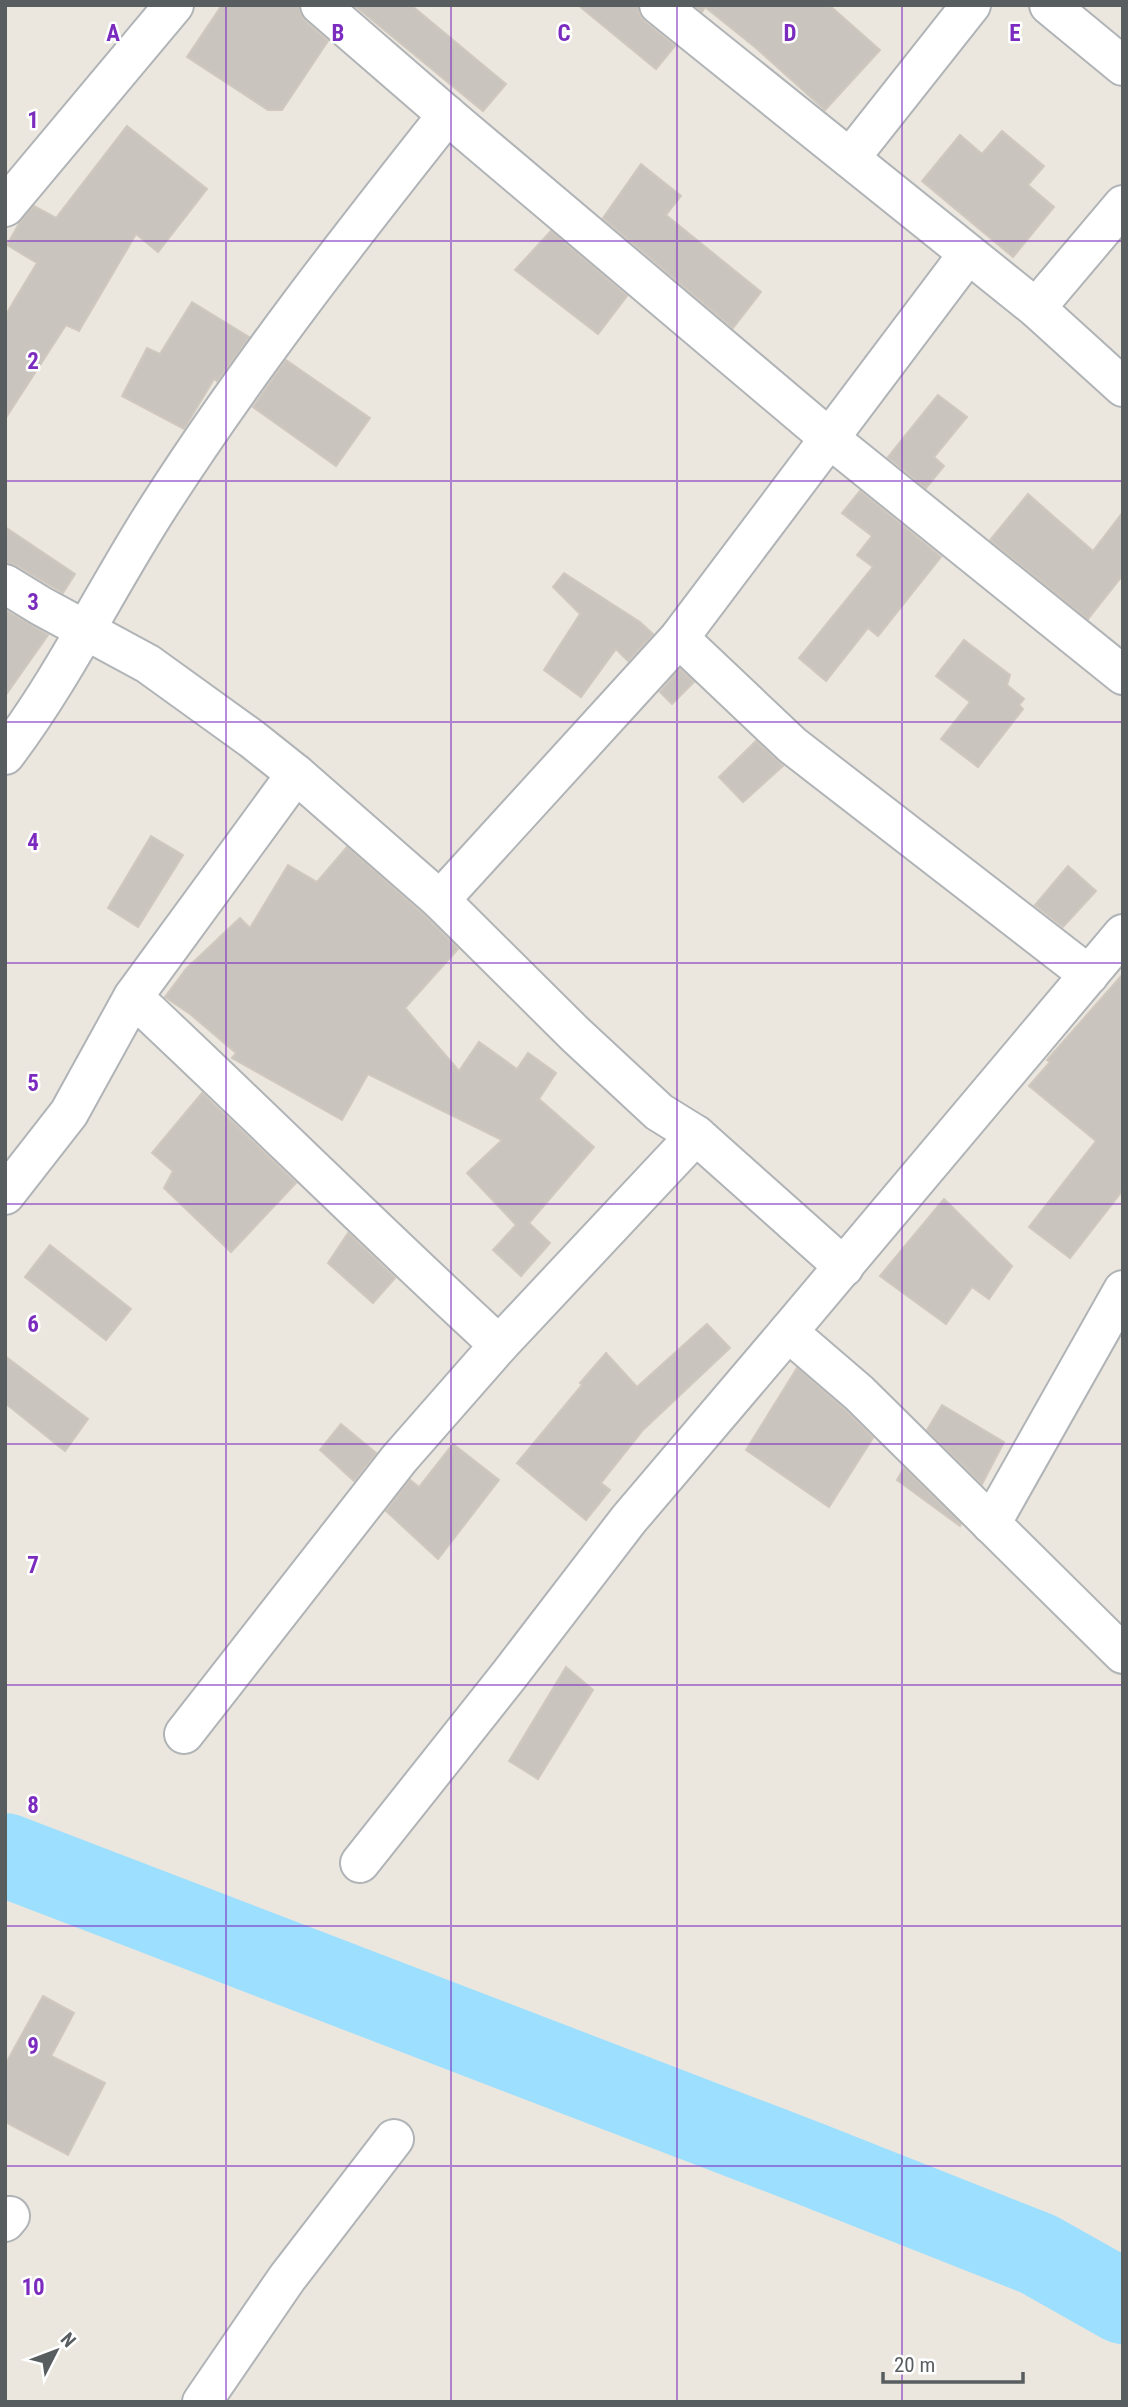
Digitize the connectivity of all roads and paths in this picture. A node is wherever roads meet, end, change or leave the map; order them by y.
1 (174, 5) edge
2 (320, 5) edge
3 (659, 5) edge
4 (971, 5) edge
5 (1049, 5) edge
6 (1123, 66) edge
7 (447, 115) junction
8 (850, 158) junction
9 (1123, 205) edge
10 (5, 207) edge
11 (968, 254) junction
12 (1035, 308) junction
13 (1123, 387) edge
14 (829, 438) junction
15 (5, 584) edge
16 (86, 630) junction
17 (679, 638) junction
18 (1123, 675) edge
19 (5, 755) edge
20 (296, 774) junction
21 (440, 900) junction
22 (1123, 934) edge
23 (1089, 975) junction
24 (133, 997) junction
25 (696, 1135) junction
26 (5, 1195) edge
27 (844, 1266) junction
28 (1123, 1290) edge
29 (788, 1332) junction
30 (499, 1345) junction
31 (991, 1524) junction
32 (1123, 1654) edge
33 (184, 1734) dead end
34 (360, 1863) dead end
35 (394, 2139) dead end
36 (202, 2402) edge

1 - 10 street
2 - 7 street
3 - 8 street
4 - 8 street
5 - 6 street
7 - 14 street
7 - 16 street
8 - 11 street
9 - 12 street
11 - 12 street
11 - 14 street
12 - 13 street
14 - 17 street
14 - 18 street
15 - 16 street
16 - 19 street
16 - 20 street
17 - 21 street
17 - 23 street
20 - 21 street
20 - 24 street
21 - 25 street
22 - 23 street
23 - 27 street
24 - 26 street
24 - 30 street
25 - 27 street
25 - 30 street
27 - 29 street
28 - 31 street
29 - 31 street
29 - 34 street
30 - 33 street
31 - 32 street
35 - 36 street

